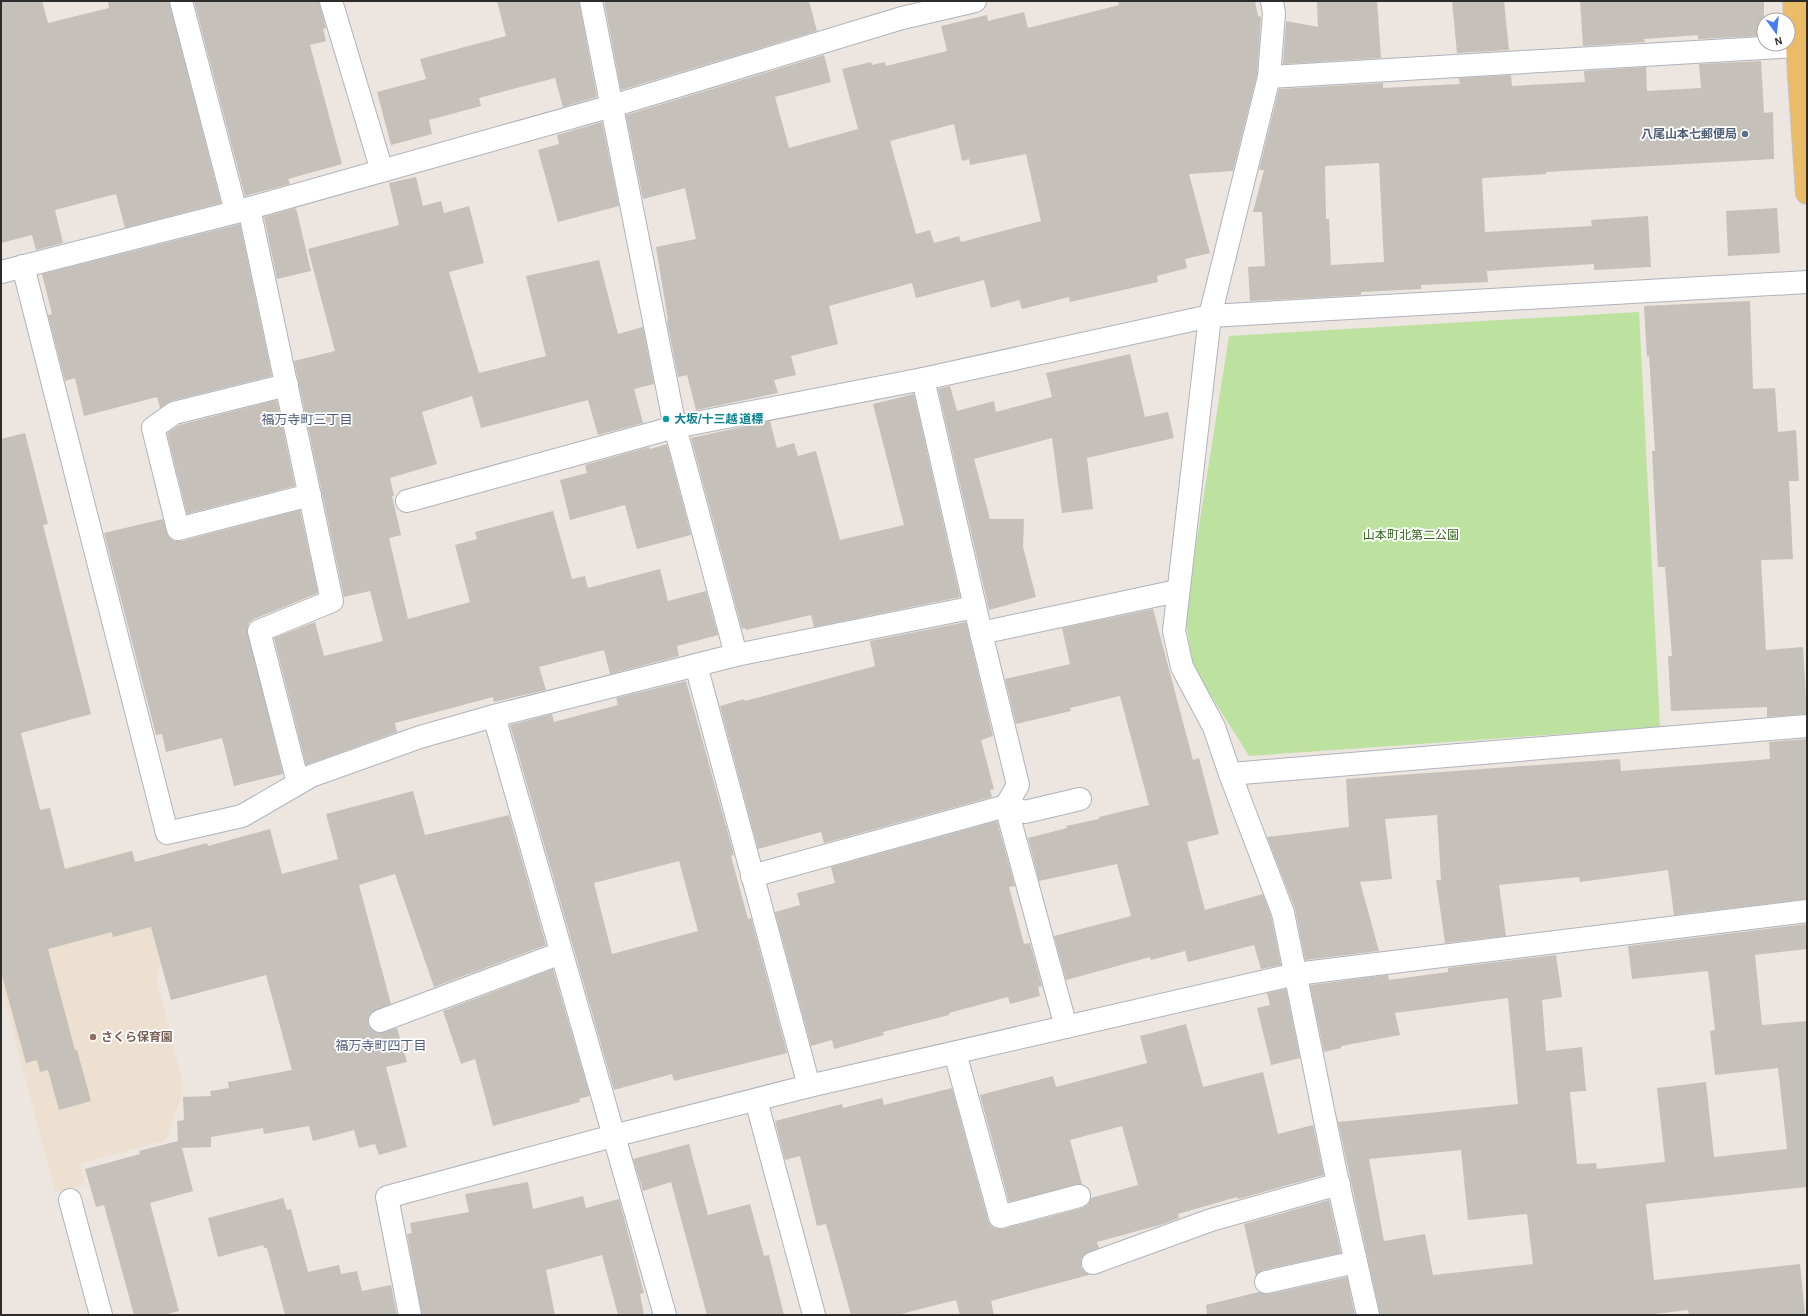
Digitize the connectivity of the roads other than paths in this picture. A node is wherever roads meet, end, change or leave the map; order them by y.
1 (181, 1) edge
2 (331, 1) edge
3 (591, 1) edge
4 (975, 1) edge
5 (1272, 1) edge
6 (1794, 1) edge
7 (1794, 12) edge
8 (1796, 46) edge
9 (1756, 48) edge
10 (1268, 77) junction
11 (612, 106) junction
12 (1805, 138) edge
13 (382, 171) junction
14 (1807, 193) edge
15 (243, 210) junction
16 (23, 266) junction
17 (1, 272) edge
18 (1807, 282) edge
19 (1210, 316) junction
20 (923, 379) junction
21 (287, 385) junction
22 (675, 427) junction
23 (310, 495) junction
24 (408, 501) dead end
25 (1177, 591) junction
26 (976, 607) junction
27 (981, 633) junction
28 (736, 655) junction
29 (696, 665) junction
30 (494, 716) junction
31 (1807, 726) edge
32 (1230, 774) junction
33 (298, 783) junction
34 (1080, 799) dead end
35 (1006, 806) junction
36 (752, 876) junction
37 (1807, 911) edge
38 (561, 953) junction
39 (1296, 974) junction
40 (380, 1020) dead end
41 (1066, 1027) junction
42 (955, 1053) junction
43 (810, 1086) junction
44 (756, 1100) junction
45 (612, 1136) junction
46 (1338, 1184) junction
47 (1079, 1196) dead end
48 (70, 1200) dead end
49 (1356, 1262) junction
50 (1093, 1263) dead end
51 (1266, 1282) dead end
52 (101, 1315) edge
53 (410, 1315) edge
54 (665, 1315) edge
55 (814, 1315) edge
56 (1368, 1315) edge

1 - 15 street
2 - 13 street
3 - 11 street
4 - 11 street
5 - 10 street
6 - 7 main road
8 - 12 main road
9 - 10 street
10 - 19 street
11 - 13 street
11 - 22 street
12 - 14 main road
13 - 15 street
15 - 16 street
15 - 21 street
16 - 17 street
16 - 33 street
18 - 19 street
19 - 20 street
19 - 25 street
20 - 22 street
20 - 26 street
21 - 23 street
21 - 23 street
22 - 24 street
22 - 28 street
23 - 33 street
25 - 27 street
25 - 32 street
26 - 27 street
26 - 28 street
27 - 35 street
28 - 29 street
29 - 30 street
29 - 36 street
30 - 33 street
30 - 38 street
31 - 32 street
32 - 39 street
34 - 35 street
35 - 36 street
35 - 41 street
36 - 43 street
37 - 39 street
38 - 40 street
38 - 45 street
39 - 41 street
39 - 46 street
41 - 42 street
42 - 43 street
42 - 47 street
43 - 44 street
44 - 45 street
44 - 55 street
45 - 53 street
45 - 54 street
46 - 49 street
46 - 50 street
48 - 52 street
49 - 51 street
49 - 56 street

